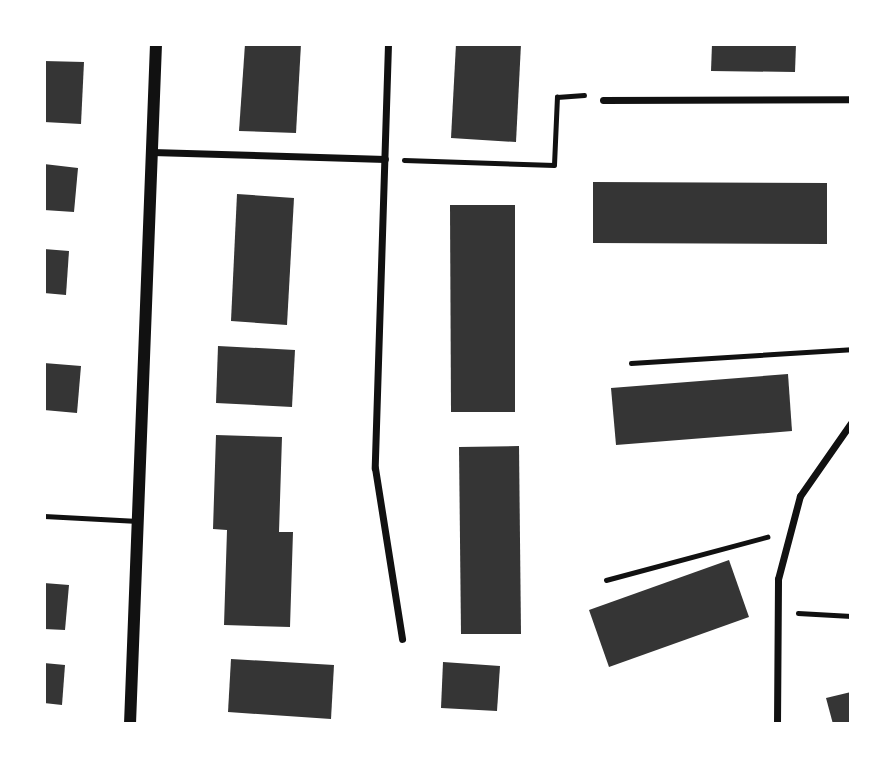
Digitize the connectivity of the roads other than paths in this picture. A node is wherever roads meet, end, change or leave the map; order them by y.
1 (156, 44) edge
2 (388, 44) edge
3 (851, 99) edge
4 (603, 100) road end
5 (152, 152) junction
6 (385, 159) junction
7 (851, 423) edge
8 (44, 516) edge
9 (140, 521) junction
10 (402, 639) dead end
11 (130, 724) edge
12 (777, 724) edge

1 - 5 street
2 - 6 street
3 - 4 street
5 - 6 street
5 - 9 street
6 - 10 street
7 - 12 street
8 - 9 lane
9 - 11 street

